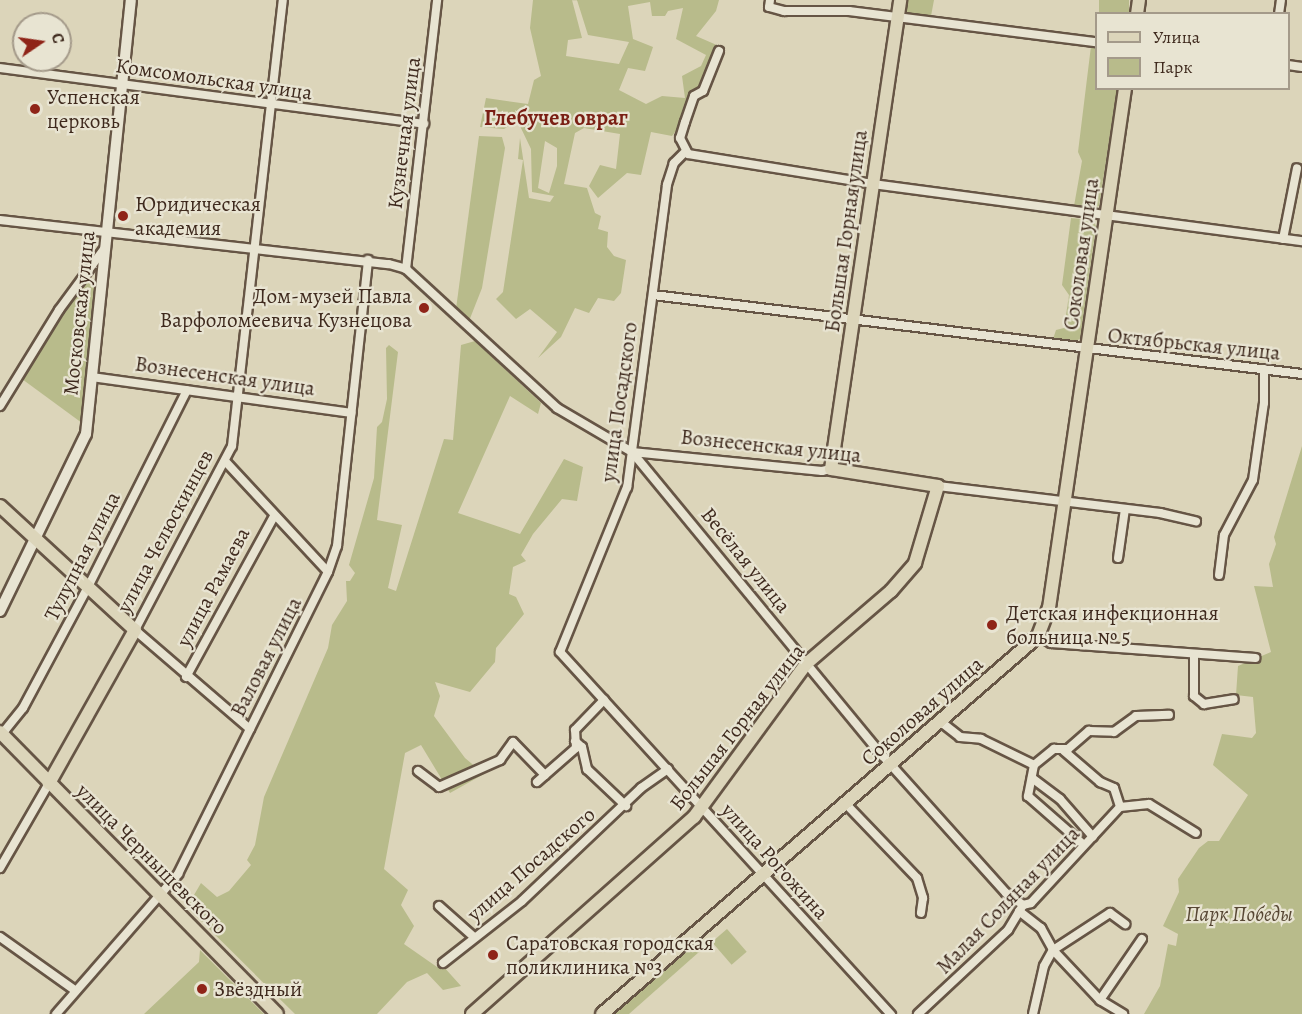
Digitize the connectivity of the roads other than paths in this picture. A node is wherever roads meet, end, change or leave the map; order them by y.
1 (131, 0) edge
2 (283, 0) edge
3 (437, 0) edge
4 (900, 0) edge
5 (770, 4) edge
6 (897, 16) junction
7 (1095, 42) edge
8 (719, 51) dead end
9 (0, 68) edge
10 (123, 84) junction
11 (1125, 90) edge
12 (274, 104) junction
13 (424, 124) junction
14 (686, 153) junction
15 (1297, 168) dead end
16 (873, 184) junction
17 (1106, 216) junction
18 (0, 220) edge
19 (107, 233) junction
20 (1283, 239) junction
21 (1302, 241) edge
22 (105, 247) junction
23 (257, 250) junction
24 (368, 260) junction
25 (406, 269) junction
26 (653, 295) junction
27 (852, 322) junction
28 (1088, 350) junction
29 (1264, 369) junction
30 (1302, 374) edge
31 (92, 377) junction
32 (187, 390) junction
33 (239, 397) junction
34 (0, 406) edge
35 (352, 413) junction
36 (633, 452) junction
37 (225, 461) junction
38 (831, 469) junction
39 (938, 486) junction
40 (1065, 501) junction
41 (0, 506) edge
42 (1125, 509) junction
43 (274, 516) junction
44 (1196, 521) dead end
45 (36, 539) junction
46 (1118, 558) dead end
47 (328, 572) junction
48 (1219, 575) dead end
49 (89, 585) junction
50 (0, 611) edge
51 (135, 630) junction
52 (1038, 636) junction
53 (560, 652) joint
54 (1194, 654) junction
55 (1255, 658) dead end
56 (806, 664) junction
57 (186, 677) junction
58 (1234, 699) dead end
59 (604, 700) junction
60 (1169, 715) dead end
61 (941, 722) junction
62 (250, 729) junction
63 (1, 733) edge
64 (575, 741) junction
65 (1064, 751) junction
66 (891, 764) junction
67 (1034, 765) junction
68 (668, 769) junction
69 (418, 771) dead end
70 (545, 775) junction
71 (1032, 778) junction
72 (537, 782) dead end
73 (49, 783) junction
74 (845, 803) junction
75 (626, 806) junction
76 (1120, 807) junction
77 (702, 808) junction
78 (1196, 833) dead end
79 (1093, 837) junction
80 (1084, 845) junction
81 (0, 868) edge
82 (764, 875) junction
83 (160, 895) junction
84 (439, 906) dead end
85 (1021, 908) junction
86 (921, 913) dead end
87 (1125, 924) dead end
88 (0, 937) edge
89 (474, 937) junction
90 (1142, 939) dead end
91 (1053, 950) junction
92 (443, 963) dead end
93 (76, 991) junction
94 (1100, 1000) junction
95 (56, 1014) edge
96 (278, 1014) edge
97 (472, 1014) edge
98 (602, 1014) edge
99 (891, 1014) edge
100 (918, 1014) edge
101 (1033, 1014) edge
102 (1123, 1014) edge

1 - 10 main road, Московская улица
2 - 12 street, улица Челюскинцев
3 - 13 street, Кузнечная улица
4 - 6 main road, Большая Горная улица
5 - 6 street
6 - 7 street
6 - 16 main road, Большая Горная улица
8 - 14 street
9 - 10 street, Комсомольская улица
10 - 12 street, Комсомольская улица
10 - 19 main road, Московская улица
11 - 17 main road, Соколовая улица
12 - 13 street, Комсомольская улица
12 - 23 street, улица Челюскинцев
13 - 25 street, Кузнечная улица
14 - 16 street
14 - 26 street, улица Посадского
15 - 20 street
16 - 17 street
16 - 27 main road, Большая Горная улица
17 - 20 street
17 - 28 main road, Соколовая улица
18 - 19 street
19 - 22 main road, Московская улица
19 - 23 street
20 - 21 street
22 - 31 main road, Московская улица
22 - 34 street
23 - 24 street
23 - 33 street, улица Челюскинцев
24 - 25 street
24 - 35 street, Валовая улица
25 - 36 street, Вознесенская улица
26 - 27 street, Октябрьская улица
26 - 36 street, улица Посадского
27 - 28 street, Октябрьская улица
27 - 38 main road, Большая Горная улица
28 - 29 street, Октябрьская улица
28 - 40 main road, Соколовая улица
29 - 30 street, Октябрьская улица
29 - 48 street
31 - 32 street, Вознесенская улица
31 - 45 main road, Московская улица
32 - 33 street, Вознесенская улица
32 - 49 street, Тулупная улица
33 - 35 street, Вознесенская улица
33 - 37 street, улица Челюскинцев
35 - 47 street, Валовая улица
36 - 38 street, Вознесенская улица
36 - 53 street, улица Посадского
36 - 56 street, Весёлая улица
37 - 43 street
37 - 51 street, улица Челюскинцев
38 - 39 main road, Вознесенская улица
39 - 40 street, Вознесенская улица
39 - 56 main road, Большая Горная улица
40 - 42 street, Вознесенская улица
40 - 52 main road, Соколовая улица
41 - 45 main road
42 - 44 street, Вознесенская улица
42 - 46 street
43 - 47 street
43 - 57 street, улица Рамаева
45 - 49 main road
45 - 50 main road, Московская улица
47 - 62 street, Валовая улица
49 - 51 main road
49 - 63 street, Тулупная улица
51 - 57 street
51 - 73 main road, улица Челюскинцев
52 - 54 street
52 - 61 main road, Соколовая улица
53 - 59 street, улица Рогожина
54 - 55 street
54 - 58 street
56 - 66 street, Весёлая улица
56 - 77 main road, Большая Горная улица
57 - 62 street
59 - 64 street
59 - 68 street, улица Рогожина
60 - 65 street
61 - 66 main road, Соколовая улица
61 - 67 street
62 - 83 street, Валовая улица
63 - 73 main road, улица Чернышевского
64 - 70 street
64 - 75 street
65 - 67 street
65 - 76 street
66 - 74 main road, Соколовая улица
66 - 85 street, Весёлая улица
67 - 71 street
68 - 75 street, улица Посадского
68 - 77 street, улица Рогожина
69 - 70 street
70 - 72 street
71 - 79 street
71 - 80 street
73 - 81 street, улица Челюскинцев
73 - 83 main road, улица Чернышевского
74 - 82 main road, Соколовая улица
74 - 86 street
75 - 89 street, улица Посадского
76 - 78 street
76 - 79 street, Малая Соляная улица
77 - 82 street, улица Рогожина
77 - 97 main road, Большая Горная улица
79 - 80 street, Малая Соляная улица
80 - 85 street, Малая Соляная улица
82 - 98 main road, Соколовая улица
82 - 99 street, улица Рогожина
83 - 93 street, Валовая улица
83 - 96 main road, улица Чернышевского
84 - 89 street
85 - 91 street, Весёлая улица
85 - 100 street, Малая Соляная улица
87 - 91 street
88 - 93 street
89 - 92 street, улица Посадского
90 - 94 street
91 - 94 street, Весёлая улица
91 - 101 street
93 - 95 street, Валовая улица
94 - 102 street, Весёлая улица

